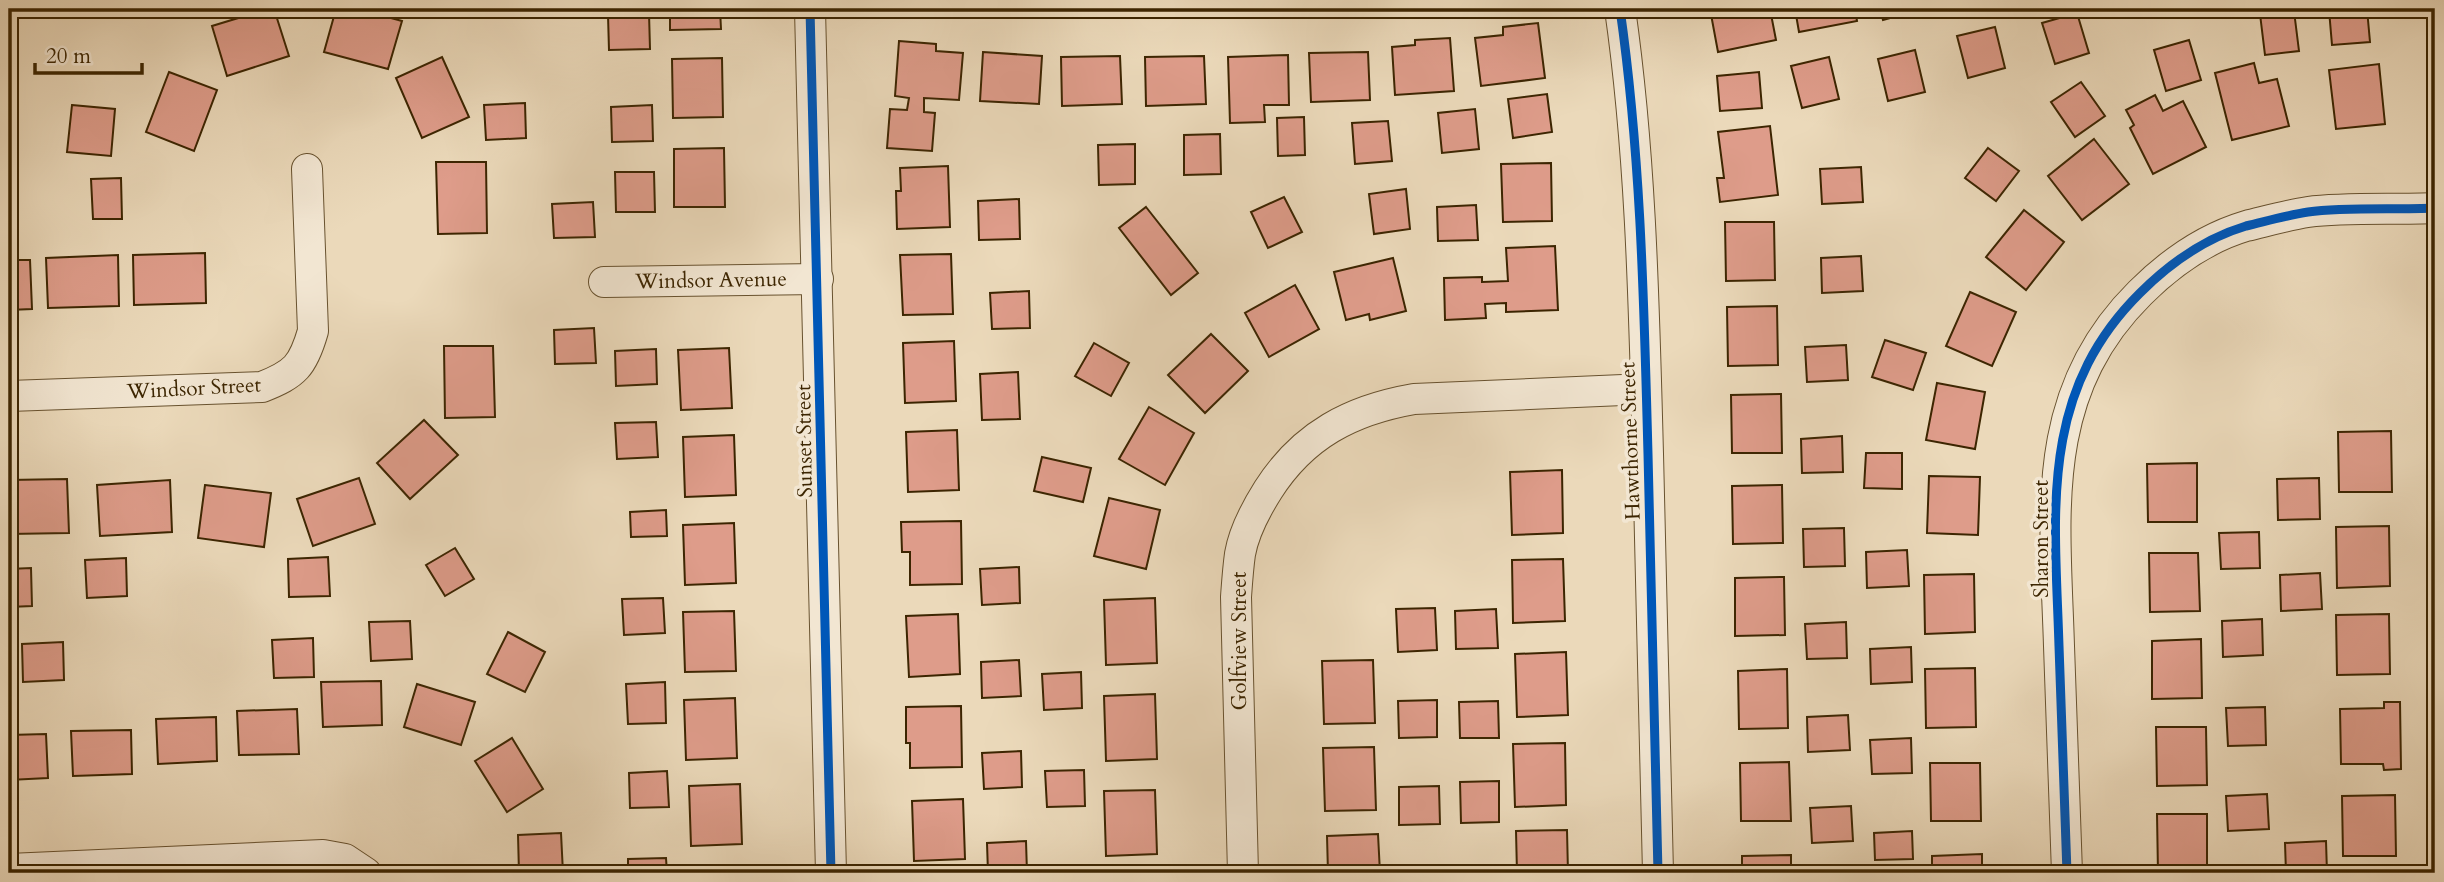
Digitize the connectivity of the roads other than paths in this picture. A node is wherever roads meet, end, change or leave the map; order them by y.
1 (810, 9) edge
2 (1620, 9) edge
3 (307, 169) dead end
4 (2435, 208) edge
5 (818, 279) junction
6 (604, 282) dead end
7 (1646, 388) junction
8 (9, 396) edge
9 (355, 866) edge
10 (9, 869) edge
11 (831, 873) edge
12 (1243, 873) edge
13 (1658, 873) edge
14 (2067, 873) edge

1 - 5 street, Sunset Street
2 - 7 street, Hawthorne Street
3 - 8 street, Windsor Street
4 - 14 street, Sharon Street
5 - 6 street, Windsor Avenue
5 - 11 street, Sunset Street
7 - 12 street, Golfview Street
7 - 13 street, Hawthorne Street
9 - 10 street

